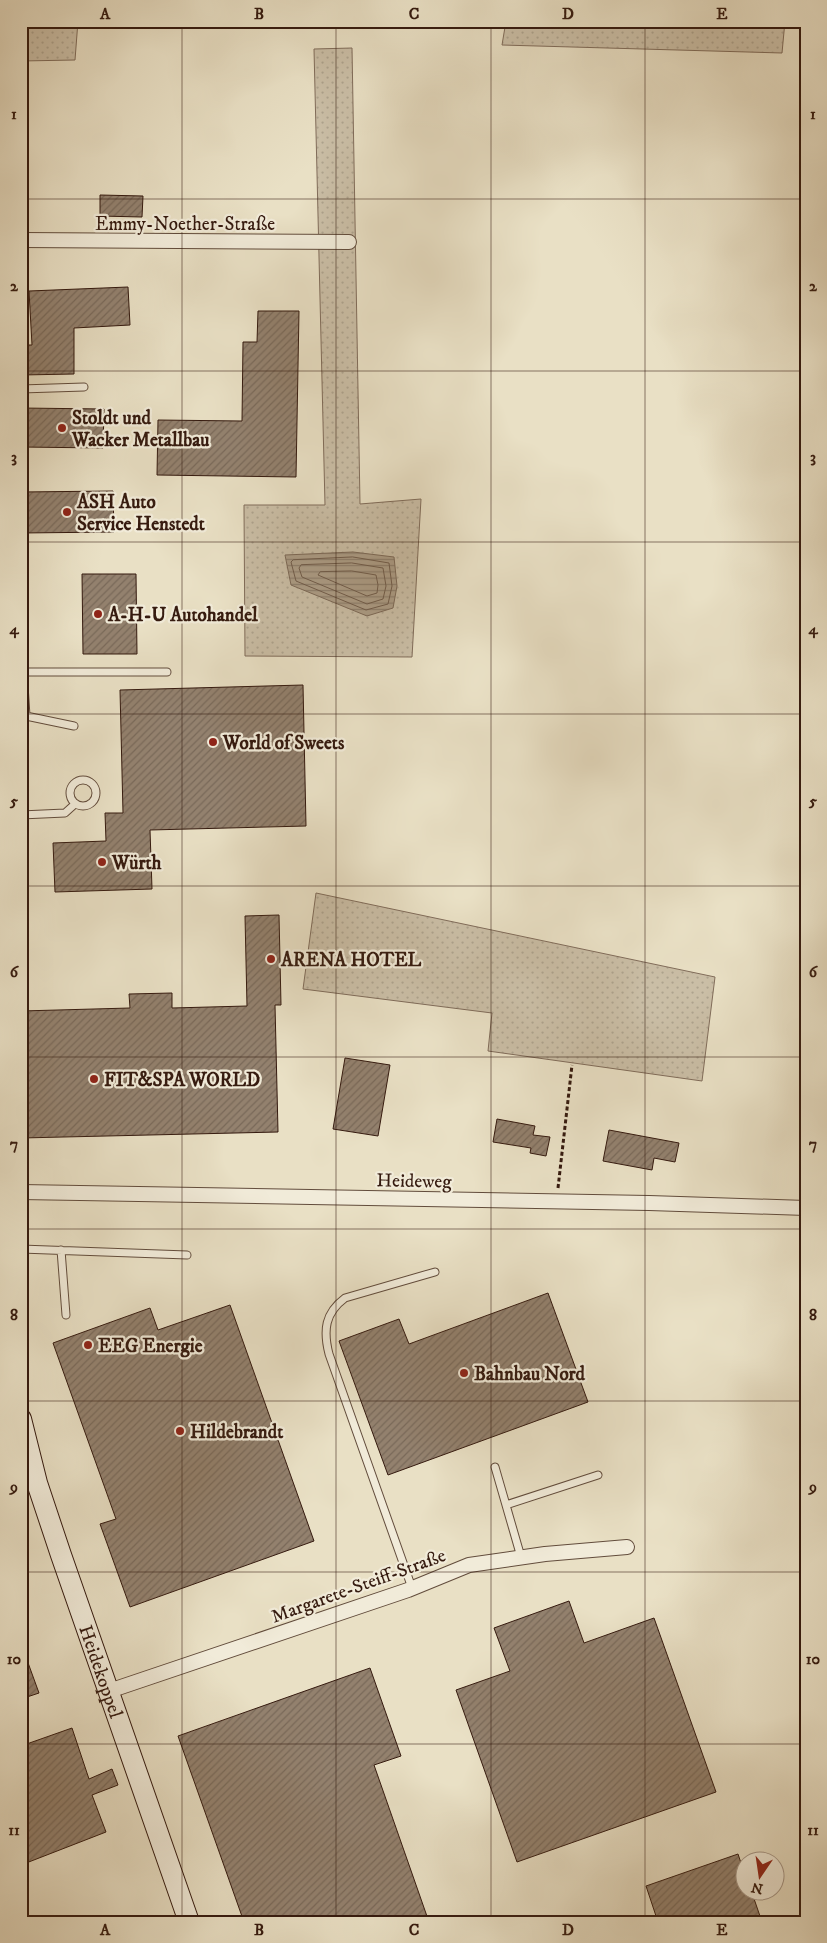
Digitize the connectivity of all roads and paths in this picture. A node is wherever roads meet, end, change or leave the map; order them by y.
1 (21, 240) edge
2 (350, 242) dead end
3 (84, 387) dead end
4 (21, 389) edge
5 (21, 672) edge
6 (167, 672) dead end
7 (21, 682) edge
8 (74, 726) dead end
9 (75, 804) dead end
10 (21, 816) edge
11 (572, 1066) dead end
12 (21, 1192) edge
13 (556, 1201) junction
14 (806, 1208) edge
15 (21, 1249) edge
16 (61, 1250) junction
17 (186, 1255) dead end
18 (435, 1272) dead end
19 (66, 1315) dead end
20 (21, 1419) edge
21 (495, 1467) dead end
22 (598, 1475) dead end
23 (506, 1505) junction
24 (627, 1547) dead end
25 (521, 1557) junction
26 (412, 1588) junction
27 (108, 1692) junction
28 (189, 1922) edge

1 - 2 street, Emmy-Noether-Straße
3 - 4 lane
5 - 6 lane
7 - 8 lane
9 - 10 lane
11 - 13 path
12 - 13 street, Heideweg
13 - 14 street, Heideweg
15 - 16 lane
16 - 17 lane
16 - 19 lane
18 - 26 lane
20 - 27 street, Heidekoppel
21 - 23 lane
22 - 23 lane
23 - 25 lane
24 - 25 street, Margarete-Steiff-Straße
25 - 26 street, Margarete-Steiff-Straße
26 - 27 street, Margarete-Steiff-Straße
27 - 28 street, Heidekoppel

